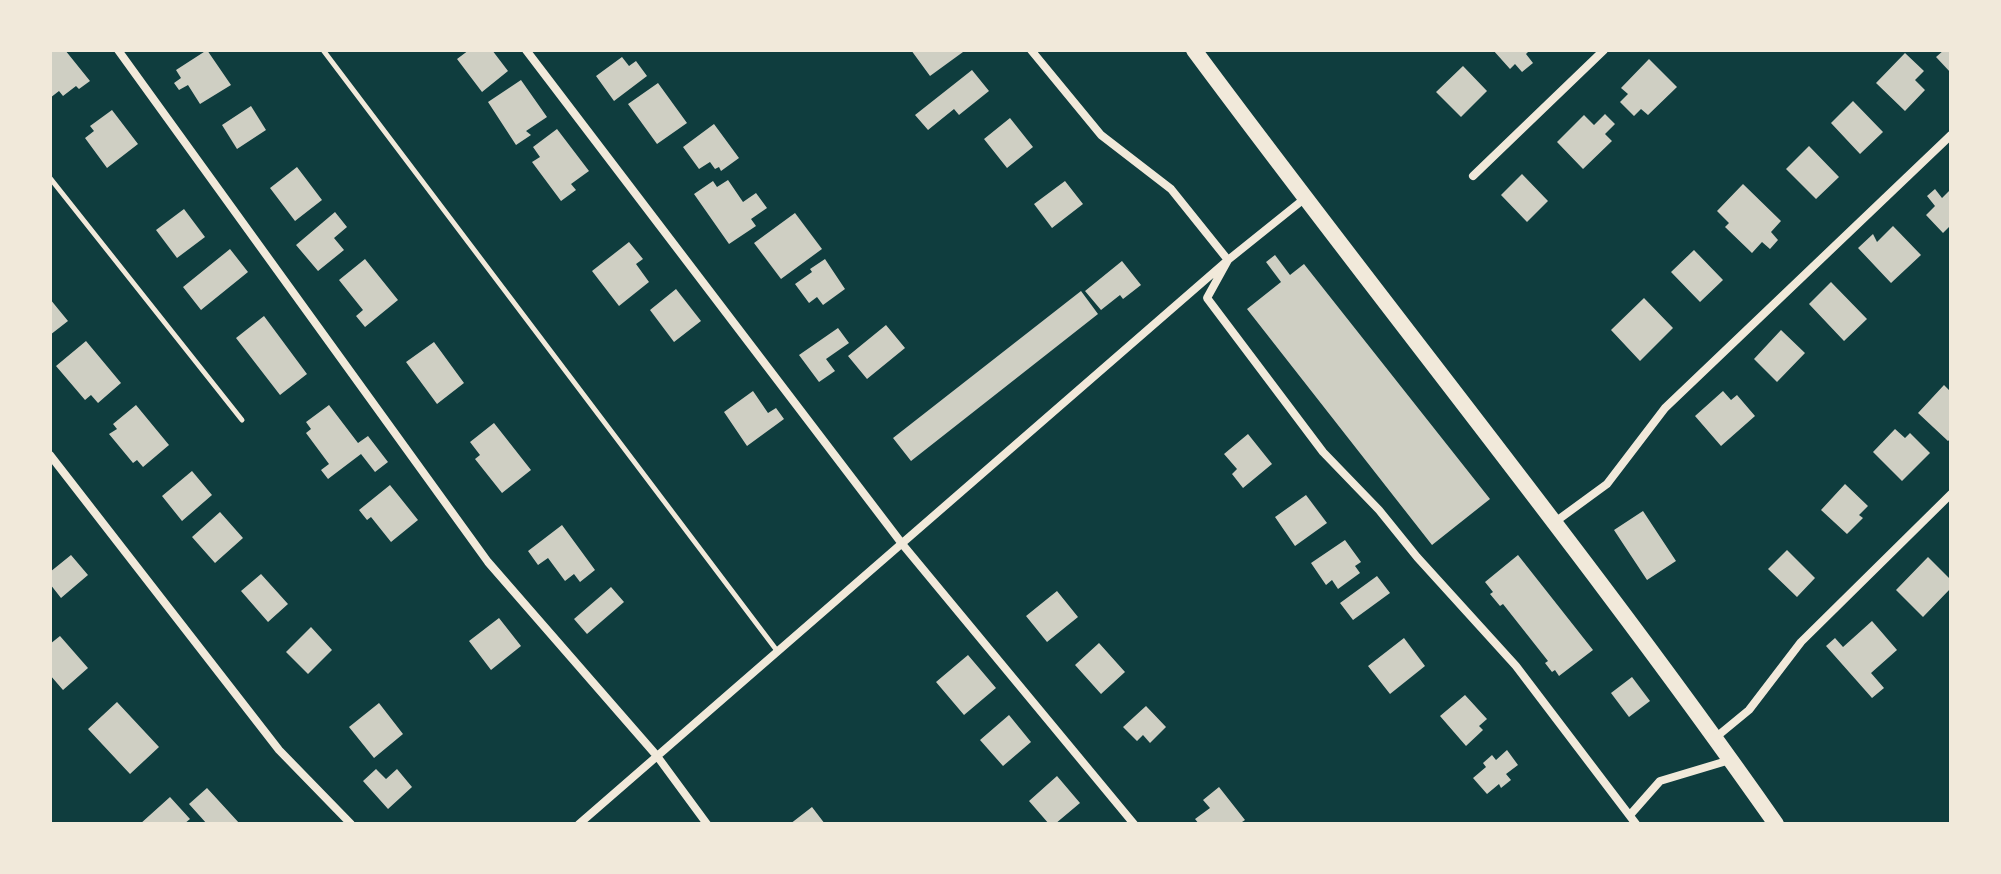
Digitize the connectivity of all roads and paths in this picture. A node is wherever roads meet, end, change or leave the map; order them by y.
1 (118, 50) edge
2 (323, 50) edge
3 (526, 50) edge
4 (1031, 50) edge
5 (1194, 50) edge
6 (1604, 50) edge
7 (1951, 135) edge
8 (1473, 176) dead end
9 (50, 178) edge
10 (1304, 199) junction
11 (1228, 260) junction
12 (242, 420) dead end
13 (50, 455) edge
14 (1951, 494) edge
15 (1555, 522) junction
16 (903, 545) junction
17 (778, 652) junction
18 (1715, 738) junction
19 (657, 756) junction
20 (1731, 759) junction
21 (1630, 815) junction
22 (351, 824) edge
23 (579, 824) edge
24 (707, 824) edge
25 (1134, 824) edge
26 (1636, 824) edge
27 (1776, 824) edge

1 - 19 street
2 - 17 lane
3 - 16 street
4 - 11 street
5 - 10 main road
6 - 8 street
7 - 15 street
9 - 12 lane
10 - 11 street
10 - 15 main road
11 - 16 street
11 - 21 street
13 - 22 street
14 - 18 street
15 - 18 main road
16 - 17 street
16 - 25 street
17 - 19 street
18 - 20 main road
19 - 23 street
19 - 24 street
20 - 21 street
20 - 27 main road
21 - 26 street

